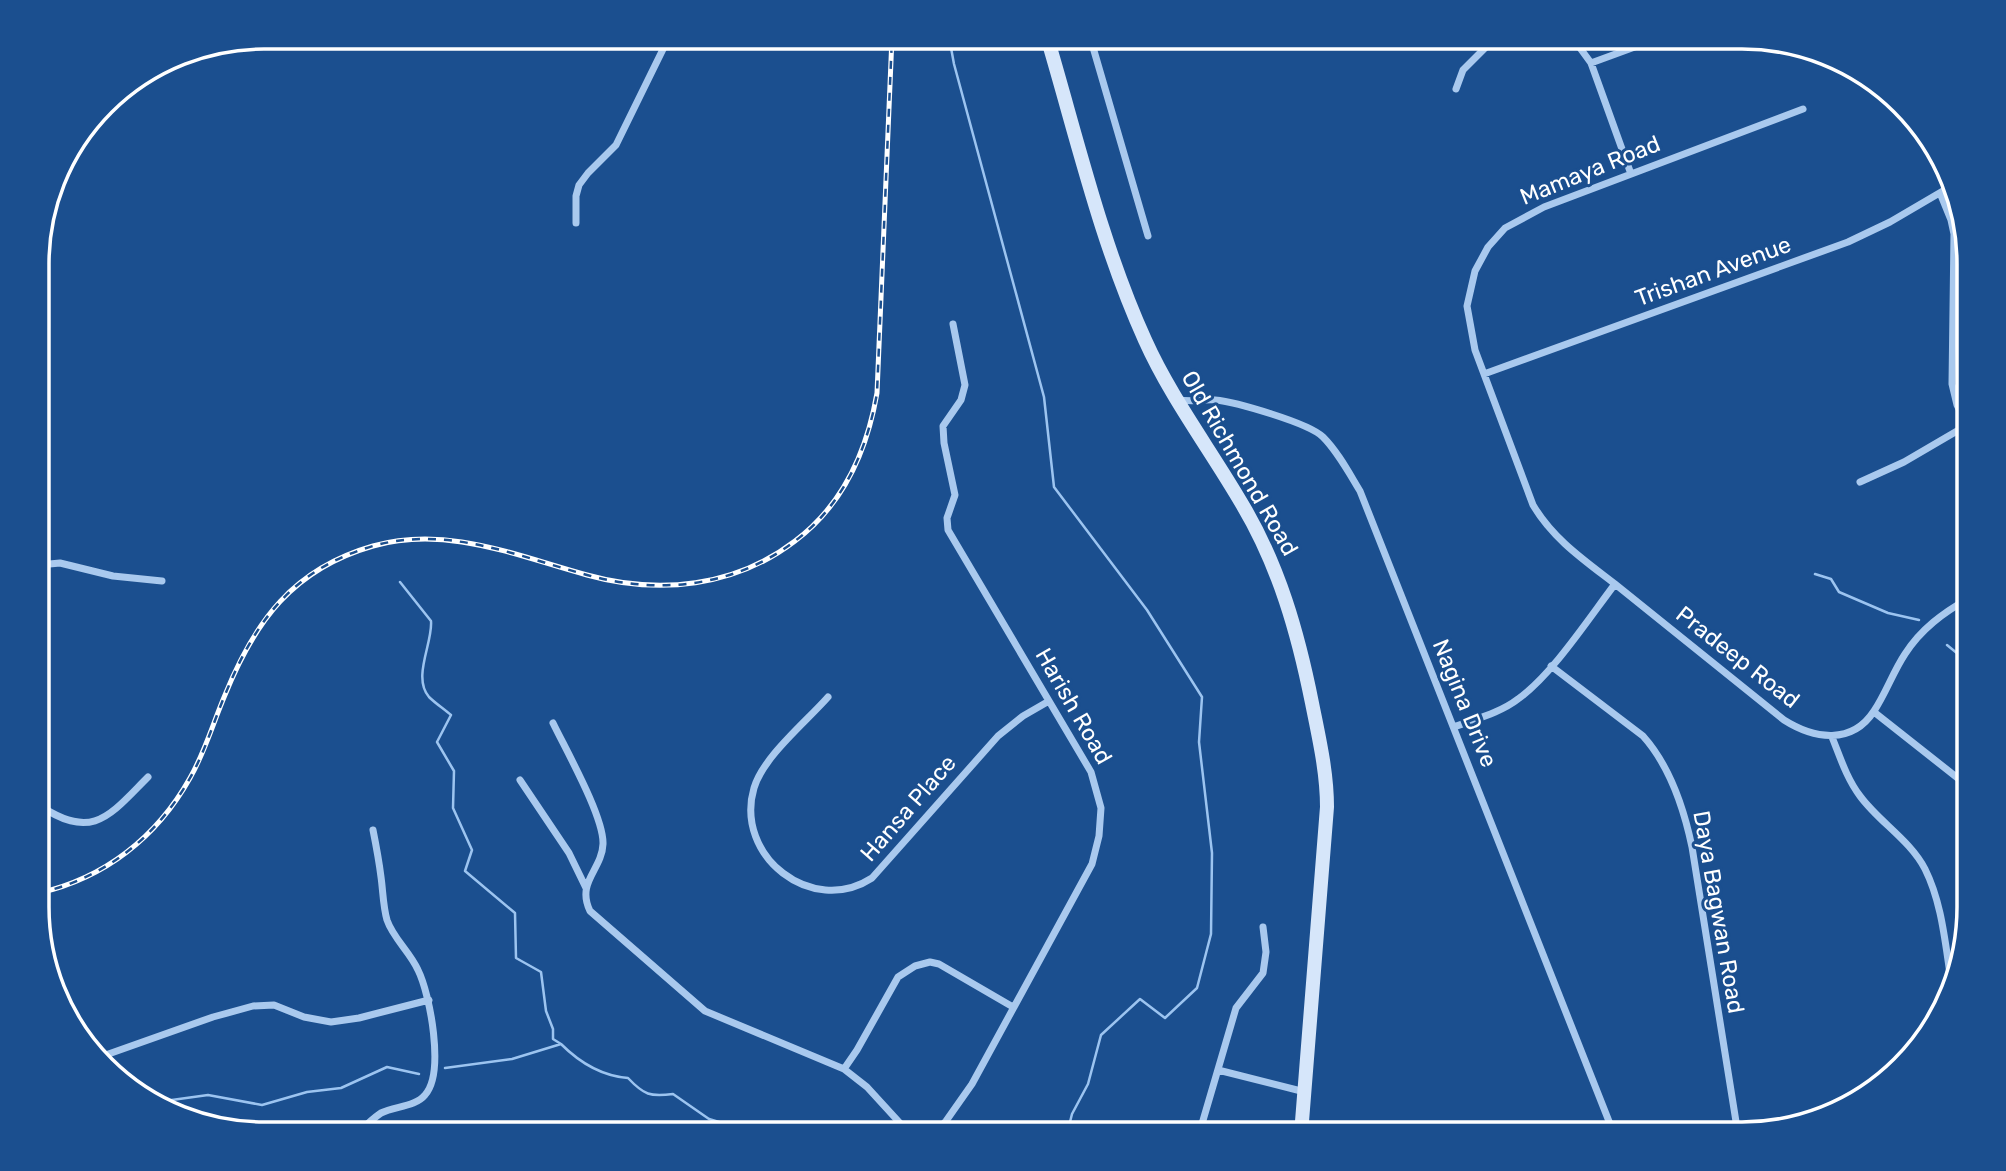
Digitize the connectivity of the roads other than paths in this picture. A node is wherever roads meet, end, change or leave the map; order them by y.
1 (663, 49) edge
2 (1050, 49) edge
3 (1093, 49) edge
4 (1484, 49) edge
5 (1581, 49) edge
6 (1629, 49) edge
7 (1591, 63) junction
8 (1456, 89) dead end
9 (1804, 109) dead end
10 (1631, 174) junction
11 (1944, 190) edge
12 (1940, 193) junction
13 (576, 223) dead end
14 (1148, 236) dead end
15 (953, 324) dead end
16 (1485, 374) junction
17 (1177, 399) junction
18 (1957, 405) edge
19 (1957, 431) edge
20 (1860, 482) dead end
21 (49, 564) edge
22 (162, 581) dead end
23 (1615, 584) junction
24 (1957, 606) edge
25 (1551, 666) junction
26 (828, 697) dead end
27 (1049, 701) junction
28 (1874, 712) junction
29 (553, 723) dead end
30 (1454, 727) junction
31 (1832, 737) junction
32 (148, 777) dead end
33 (1957, 778) edge
34 (520, 780) dead end
35 (49, 810) edge
36 (373, 830) dead end
37 (586, 888) junction
38 (1263, 927) dead end
39 (1949, 967) edge
40 (429, 1000) junction
41 (1013, 1007) junction
42 (107, 1054) edge
43 (844, 1069) junction
44 (1218, 1070) junction
45 (1306, 1092) junction
46 (370, 1122) edge
47 (899, 1122) edge
48 (945, 1122) edge
49 (1203, 1122) edge
50 (1302, 1122) edge
51 (1609, 1122) edge
52 (1736, 1122) edge

1 - 13 street
2 - 17 street, Old Richmond Road
3 - 14 street
4 - 8 street
5 - 7 street
6 - 7 street
7 - 10 street
9 - 10 street, Mamaya Road
10 - 16 street, Mamaya Road
11 - 12 street, Trishan Avenue
12 - 16 street, Trishan Avenue
12 - 18 street
15 - 27 street, Harish Road
16 - 23 street, Mamaya Road
17 - 30 street, Nagina Drive
17 - 45 street, Old Richmond Road
19 - 20 street
21 - 22 street
23 - 25 street
23 - 31 street, Pradeep Road
24 - 28 street
25 - 30 street
25 - 52 street, Daya Bagwan Road
26 - 27 street, Hansa Place
27 - 41 street, Harish Road
28 - 31 street
28 - 33 street
29 - 37 street
30 - 51 street, Nagina Drive
31 - 39 street
32 - 35 street
34 - 37 street
36 - 40 street
37 - 43 street
38 - 44 street
40 - 42 street
40 - 46 street
41 - 43 street
41 - 48 street, Harish Road
43 - 47 street
44 - 45 street
44 - 49 street
45 - 50 street, Old Richmond Road

